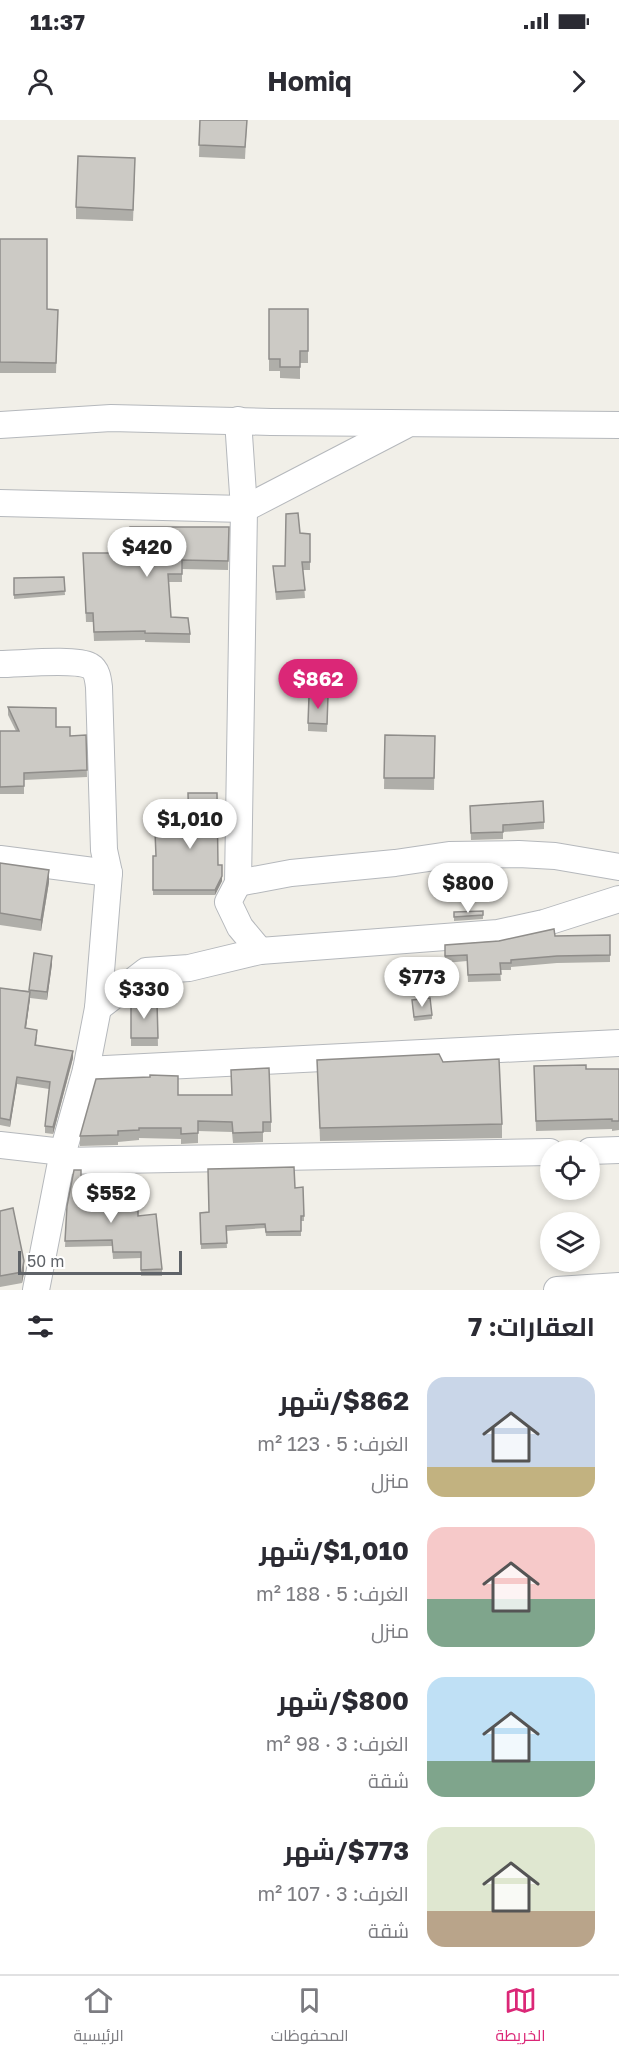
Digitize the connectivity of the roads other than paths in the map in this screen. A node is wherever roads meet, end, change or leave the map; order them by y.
1 (238, 420) junction
2 (407, 424) junction
3 (0, 425) edge
4 (619, 425) edge
5 (0, 503) edge
6 (244, 509) junction
7 (0, 664) edge
8 (0, 859) edge
9 (619, 867) edge
10 (109, 873) junction
11 (238, 883) junction
12 (619, 899) edge
13 (260, 951) junction
14 (98, 1008) junction
15 (619, 1043) edge
16 (86, 1070) junction
17 (0, 1146) edge
18 (619, 1150) edge
19 (600, 1151) edge
20 (540, 1152) edge
21 (62, 1157) junction
22 (619, 1286) edge
23 (36, 1290) edge
24 (557, 1290) edge

1 - 2 street
1 - 3 street
1 - 6 street
2 - 4 street
2 - 6 street
5 - 6 street
6 - 11 street
7 - 10 street
8 - 10 street
9 - 11 street
10 - 14 street
11 - 13 street
12 - 13 street
13 - 14 street
14 - 16 street
15 - 16 street
16 - 21 street
17 - 21 street
18 - 19 street
20 - 21 street
21 - 23 street
22 - 24 street

